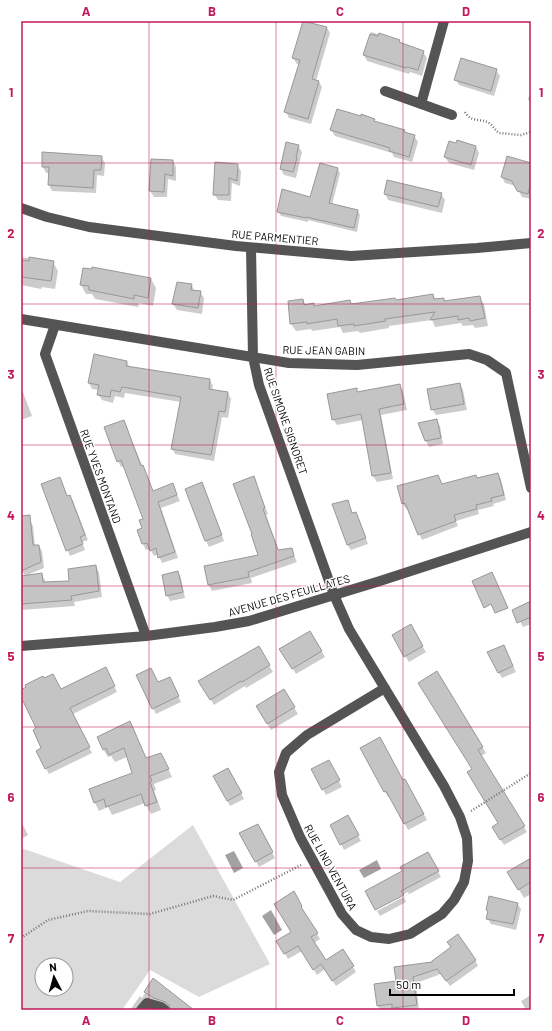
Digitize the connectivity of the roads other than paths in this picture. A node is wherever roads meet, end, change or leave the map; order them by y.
1 (444, 21) edge
2 (385, 91) dead end
3 (421, 104) junction
4 (452, 116) road end
5 (21, 208) edge
6 (531, 243) edge
7 (251, 248) junction
8 (21, 319) edge
9 (55, 325) junction
10 (253, 357) junction
11 (531, 488) edge
12 (531, 532) edge
13 (334, 595) junction
14 (146, 636) junction
15 (21, 646) edge
16 (385, 688) junction
17 (141, 1010) edge
18 (165, 1010) edge

1 - 3 street
2 - 3 street
3 - 4 street
5 - 7 street, RUE PARMENTIER
6 - 7 street, RUE PARMENTIER
7 - 10 street, RUE SIMONE SIGNORET
8 - 9 street, RUE JEAN GABIN
9 - 10 street, RUE JEAN GABIN
9 - 14 street, RUE YVES MONTAND
10 - 11 street, RUE JEAN GABIN
10 - 13 street, RUE SIMONE SIGNORET
12 - 13 street, AVENUE DES FEUILLATES
13 - 14 street, AVENUE DES FEUILLATES
13 - 16 street, RUE LINO VENTURA
14 - 15 street, AVENUE DES FEUILLATES
16 - 16 street, RUE LINO VENTURA
17 - 18 street

